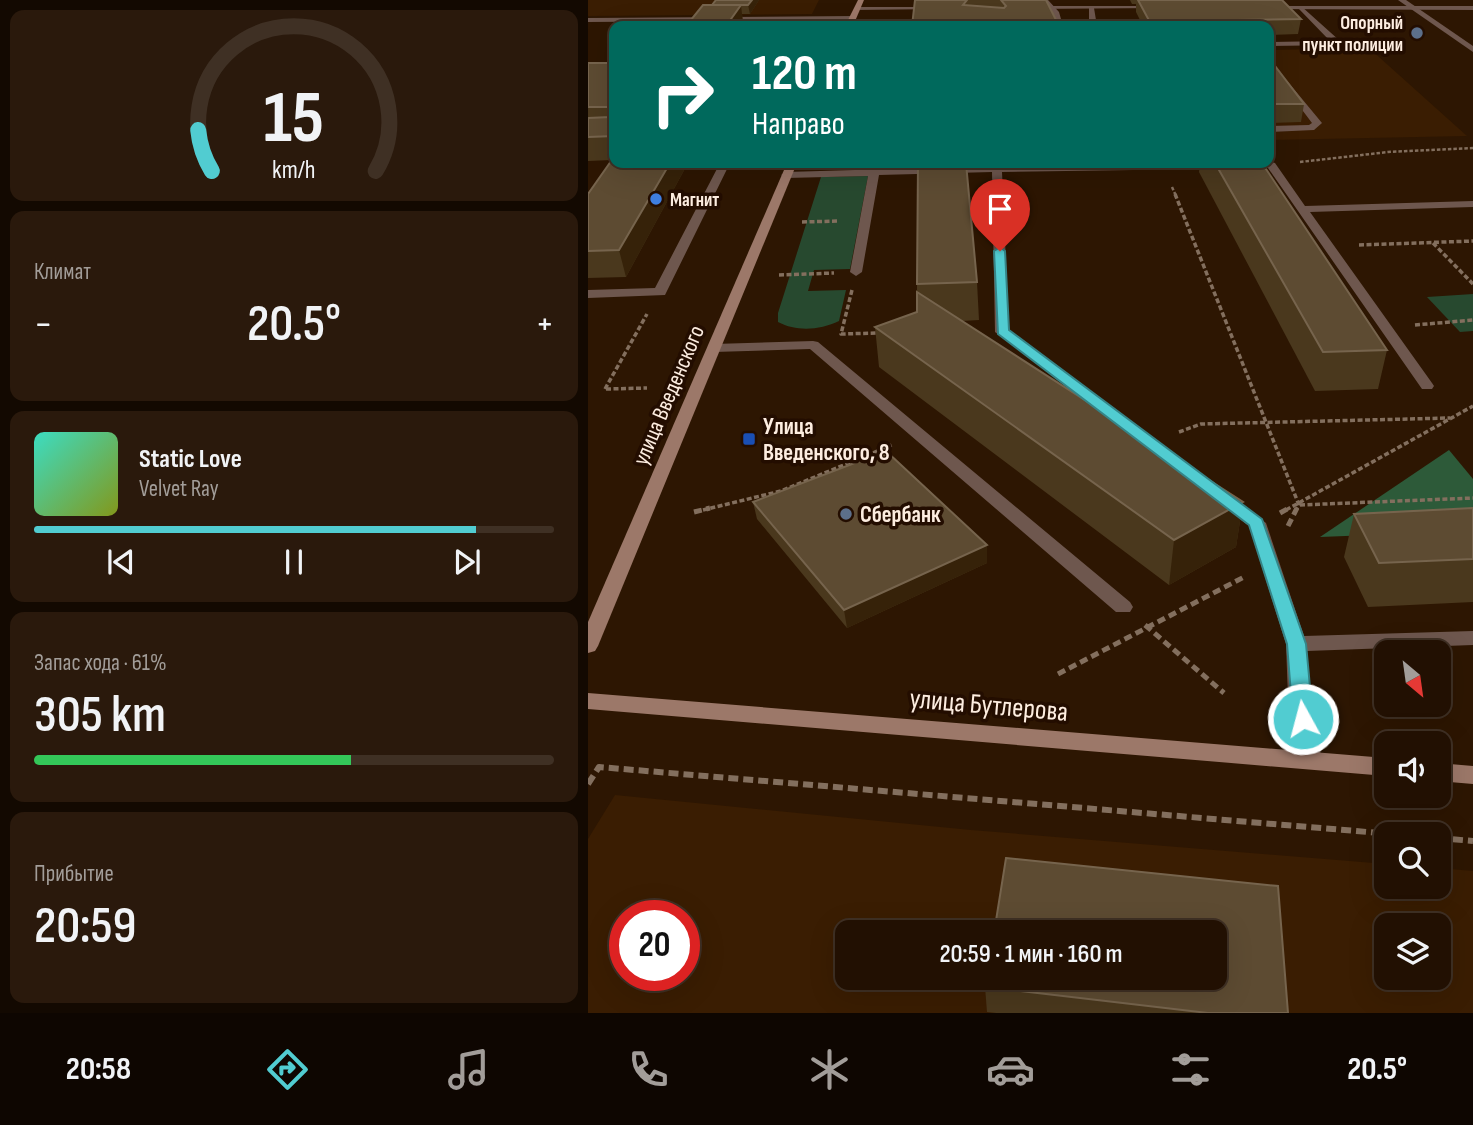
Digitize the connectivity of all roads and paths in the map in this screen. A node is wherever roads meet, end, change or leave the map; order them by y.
1 (861, 0) edge
2 (1044, 0) edge
3 (1401, 0) edge
4 (1130, 4) edge
5 (952, 8) edge
6 (1025, 8) edge
7 (1050, 8) junction
8 (1091, 8) junction
9 (1170, 8) edge
10 (1262, 8) edge
11 (1301, 8) junction
12 (1412, 8) junction
13 (1473, 8) edge
14 (857, 9) junction
15 (853, 18) junction
16 (588, 20) edge
17 (852, 21) edge
18 (1058, 21) edge
19 (1092, 21) edge
20 (1460, 41) junction
21 (1473, 41) edge
22 (1274, 44) edge
23 (1473, 50) edge
24 (1274, 67) edge
25 (1274, 129) edge
26 (1473, 148) edge
27 (1274, 165) edge
28 (722, 168) edge
29 (896, 168) edge
30 (950, 168) edge
31 (1007, 168) edge
32 (1164, 168) edge
33 (1273, 168) edge
34 (789, 169) edge
35 (998, 169) junction
36 (874, 173) junction
37 (1473, 204) edge
38 (1304, 209) junction
39 (867, 220) junction
40 (802, 222) dead end
41 (1473, 241) edge
42 (1433, 242) junction
43 (1330, 246) junction
44 (856, 272) junction
45 (779, 275) dead end
46 (1473, 284) edge
47 (660, 292) junction
48 (588, 294) edge
49 (1473, 320) edge
50 (1387, 327) junction
51 (882, 333) edge
52 (714, 348) junction
53 (1427, 386) dead end
54 (647, 388) dead end
55 (1473, 406) edge
56 (1450, 418) junction
57 (1266, 422) junction
58 (1181, 431) dead end
59 (918, 435) junction
60 (1170, 458) edge
61 (811, 478) junction
62 (818, 485) edge
63 (1214, 491) edge
64 (1473, 498) edge
65 (1299, 505) junction
66 (694, 512) dead end
67 (1269, 564) junction
68 (1124, 607) joint
69 (1146, 627) junction
70 (1473, 638) edge
71 (1296, 644) junction
72 (588, 646) edge
73 (1058, 674) dead end
74 (1224, 693) dead end
75 (588, 701) edge
76 (1311, 760) junction
77 (1374, 766) edge
78 (1451, 773) edge
79 (1473, 775) edge
80 (588, 784) edge
81 (1374, 833) edge
82 (1451, 839) edge
83 (1473, 841) edge

1 - 14 street
2 - 7 street
3 - 12 street
4 - 8 street
4 - 9 street
5 - 14 street
6 - 7 street
7 - 8 street
7 - 18 street
8 - 19 street
10 - 11 street
11 - 12 street
11 - 22 street
12 - 13 street
12 - 20 street
14 - 15 street
15 - 16 street
15 - 17 street
20 - 21 street
20 - 23 street
24 - 25 street
26 - 27 path
28 - 47 street
29 - 36 street
30 - 35 street
31 - 35 street
32 - 57 path
33 - 38 street
34 - 36 street
34 - 52 street, улица Введенского
35 - 60 street
36 - 39 street
37 - 38 street
38 - 43 street
39 - 40 path
39 - 44 street
41 - 42 path
42 - 43 path
42 - 46 path
43 - 50 street
44 - 45 path
44 - 51 path
47 - 48 street
47 - 54 path
49 - 50 path
50 - 53 street
52 - 59 street
52 - 72 street, улица Введенского
55 - 56 path
56 - 57 path
56 - 65 path
57 - 58 path
57 - 65 path
59 - 61 path
59 - 68 street
61 - 62 path
61 - 66 path
63 - 67 street
64 - 65 path
67 - 69 path
67 - 71 street
68 - 69 path
69 - 73 path
69 - 74 path
70 - 71 street
71 - 76 street
75 - 76 street, улица Бутлерова
76 - 77 street, улица Бутлерова
78 - 79 street
80 - 81 path
82 - 83 path

